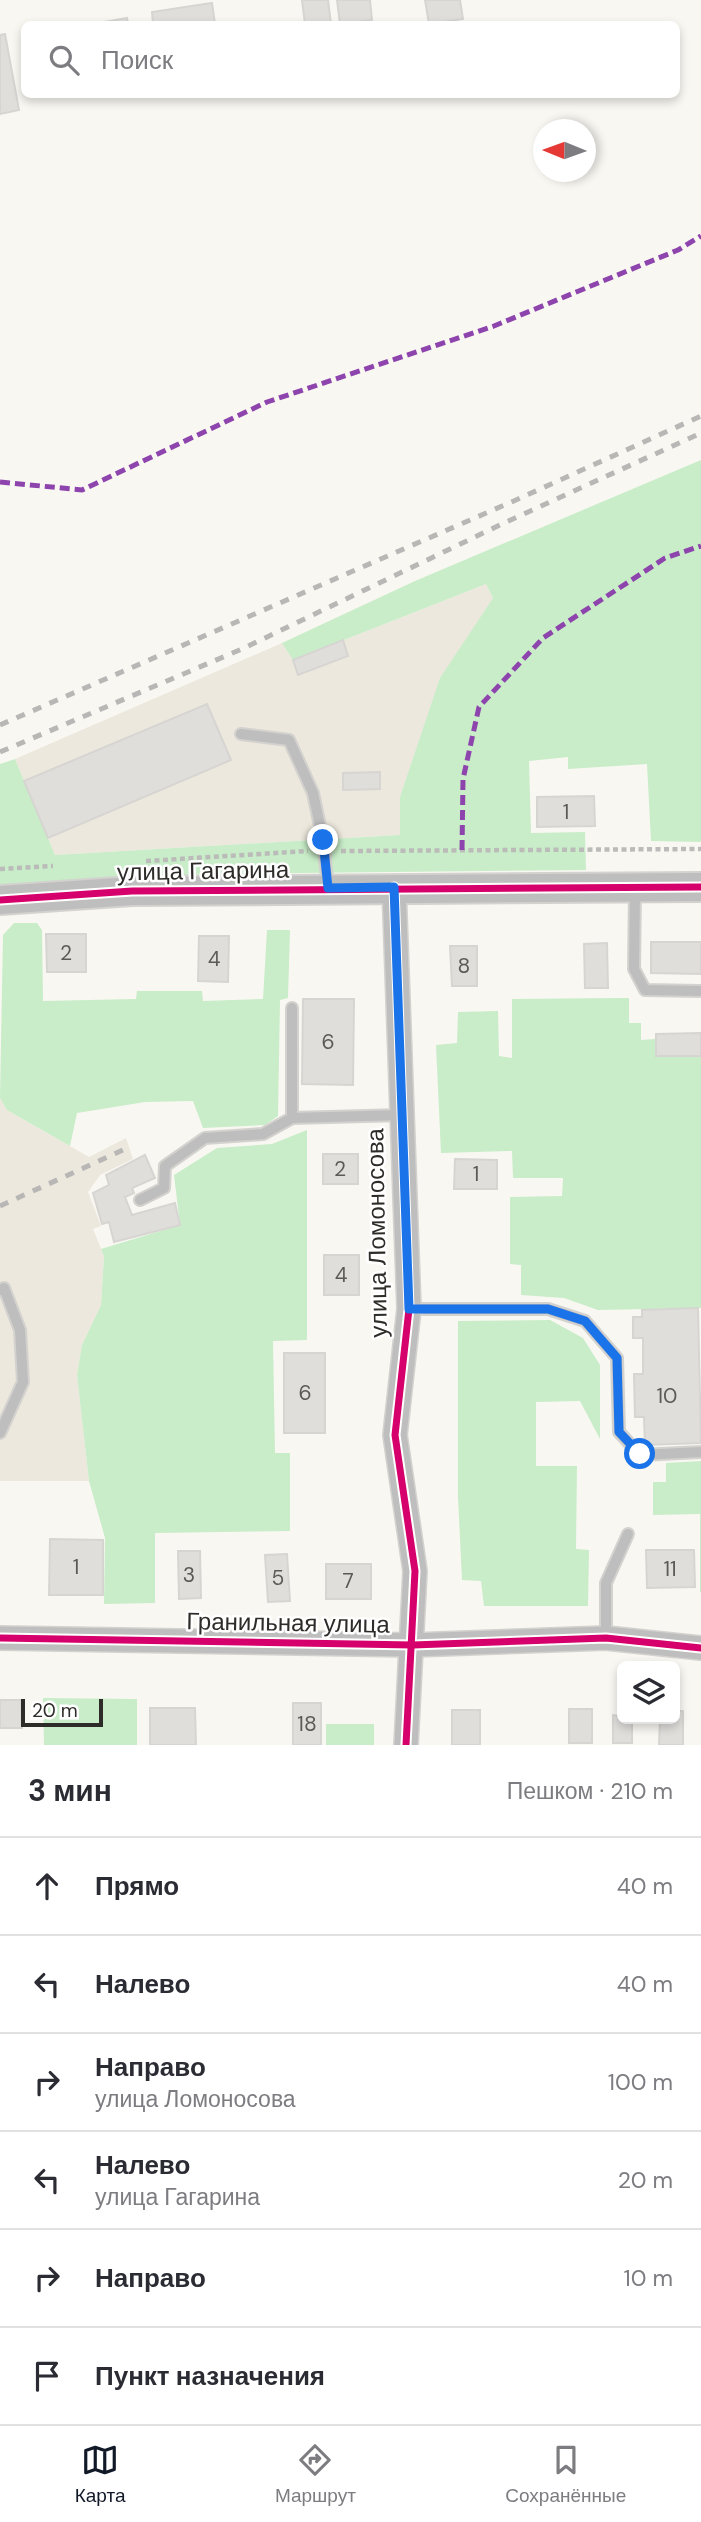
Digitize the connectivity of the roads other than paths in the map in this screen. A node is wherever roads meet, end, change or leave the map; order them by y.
1 (241, 734) dead end
2 (394, 887) junction
3 (635, 887) junction
4 (701, 887) edge
5 (328, 888) junction
6 (0, 900) edge
7 (701, 990) edge
8 (292, 1008) dead end
9 (402, 1115) junction
10 (292, 1118) junction
11 (140, 1200) dead end
12 (0, 1290) edge
13 (409, 1309) junction
14 (0, 1433) edge
15 (701, 1452) edge
16 (628, 1534) dead end
17 (0, 1638) edge
18 (606, 1638) junction
19 (413, 1645) junction
20 (701, 1648) edge
21 (406, 1745) edge

1 - 5 lane
2 - 3 street, улица Гагарина
2 - 5 street, улица Гагарина
2 - 9 street, улица Ломоносова
3 - 4 street, улица Гагарина
3 - 7 lane
5 - 6 street, улица Гагарина
8 - 10 lane
9 - 10 lane
9 - 13 street, улица Ломоносова
10 - 11 lane
12 - 14 lane
13 - 15 lane
13 - 19 street, улица Ломоносова
16 - 18 lane
17 - 19 street, Гранильная улица
18 - 19 street, Гранильная улица
18 - 20 street, Гранильная улица
19 - 21 street, улица Ломоносова

